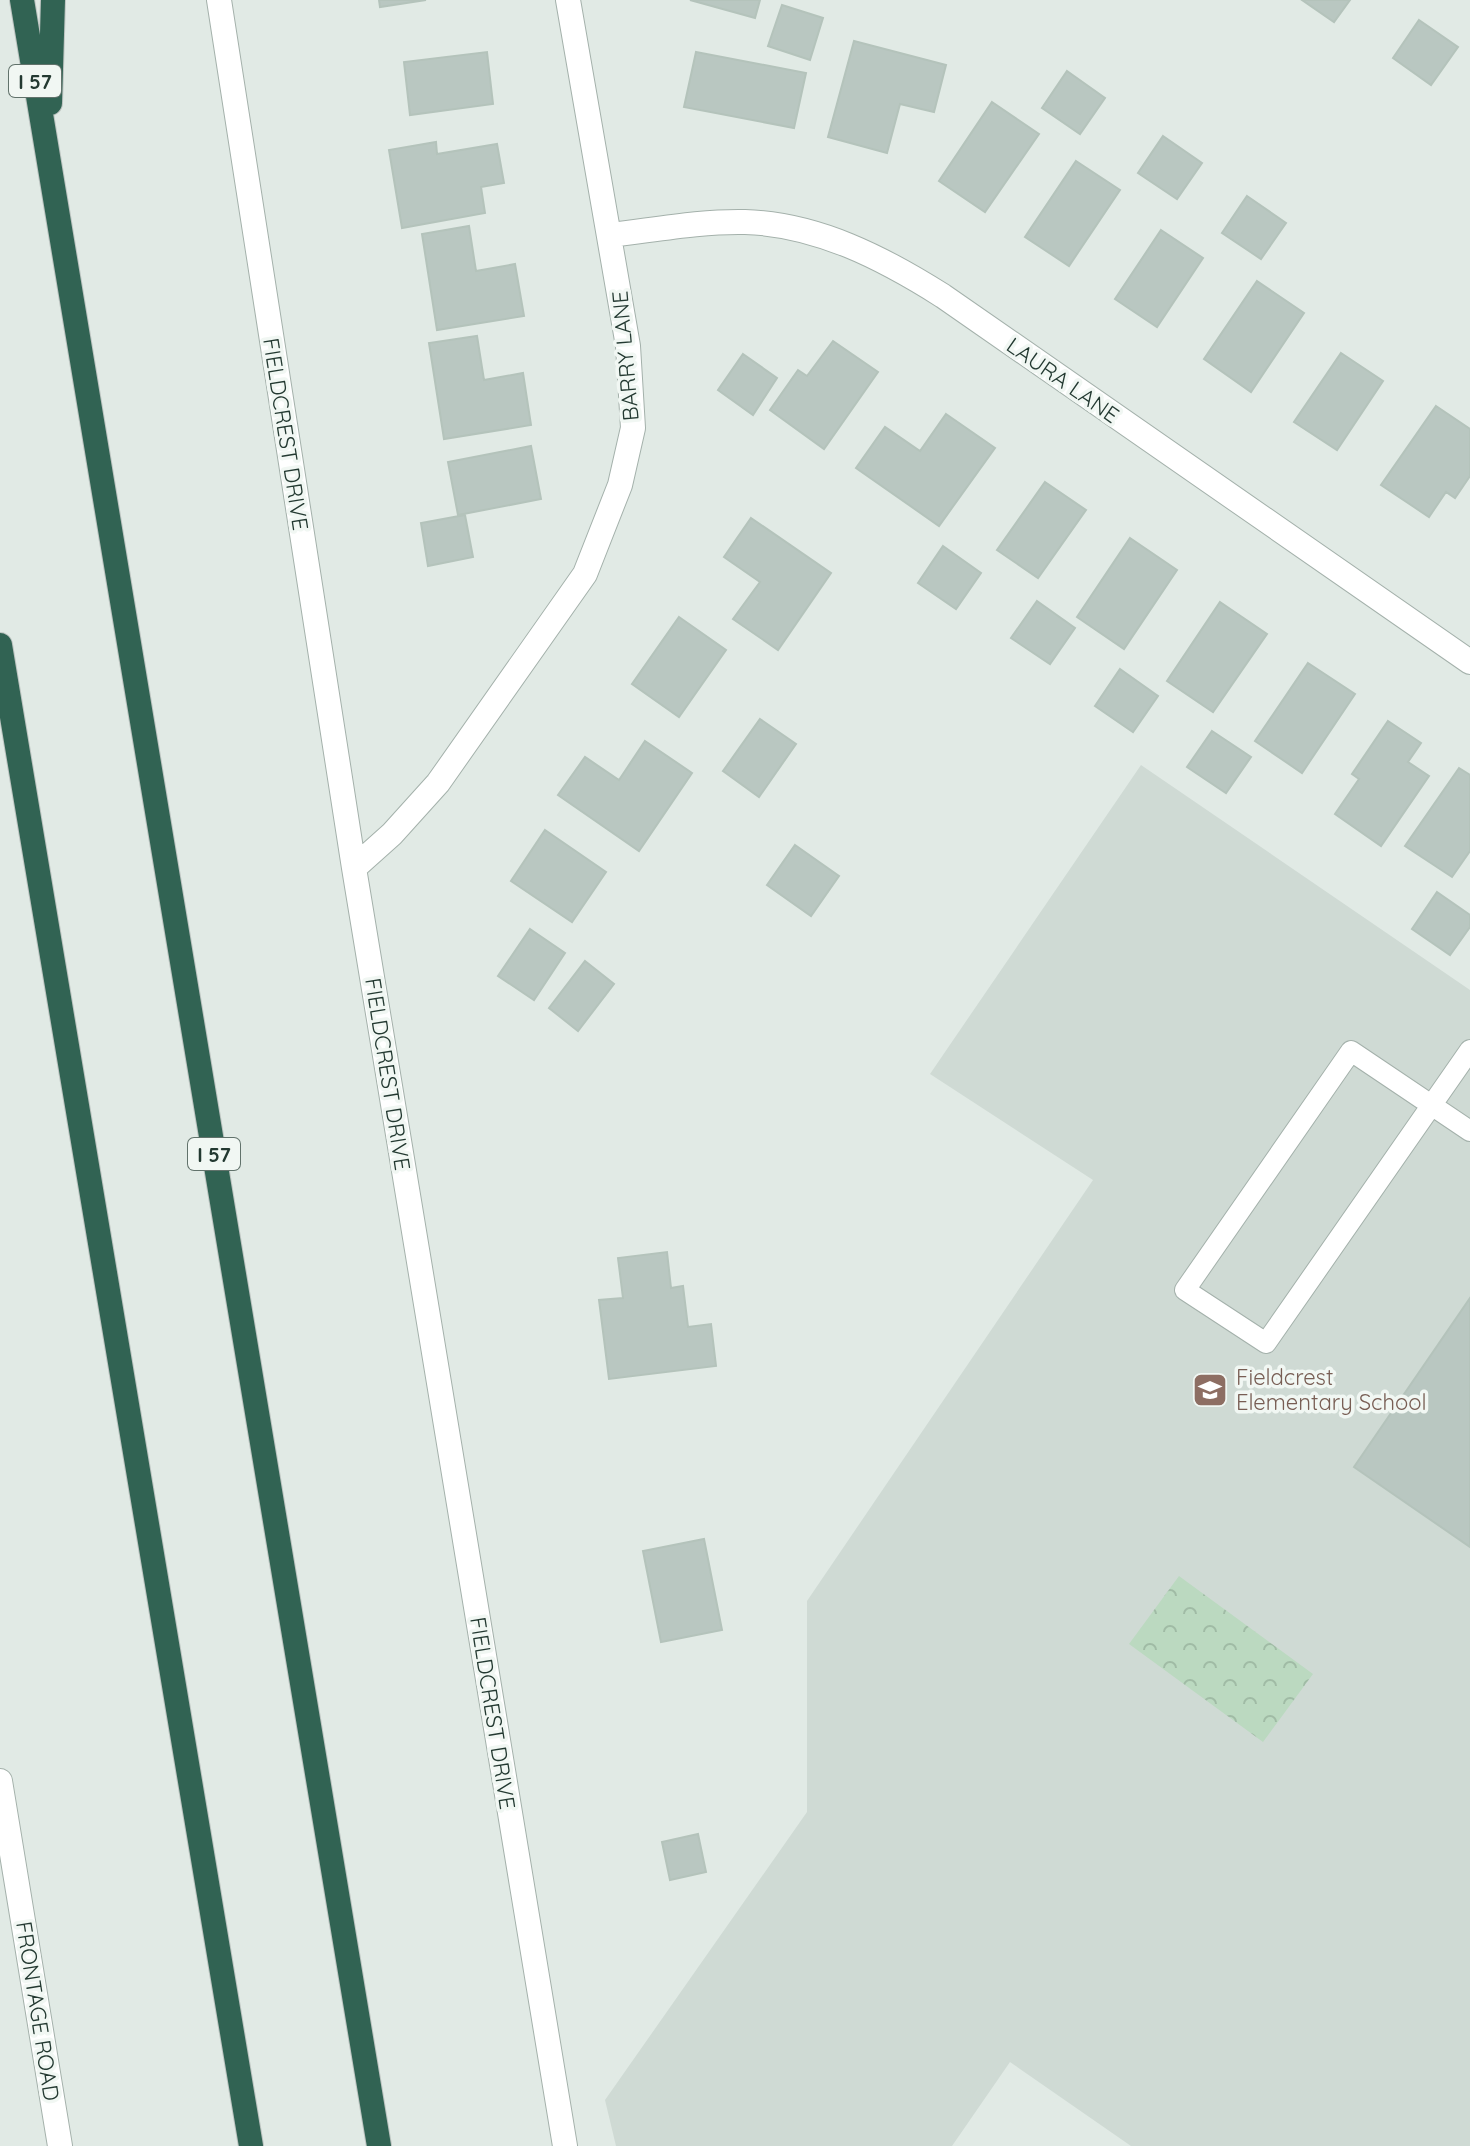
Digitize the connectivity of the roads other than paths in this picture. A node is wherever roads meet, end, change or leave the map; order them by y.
1 (22, 0) edge
2 (53, 0) edge
3 (219, 0) edge
4 (568, 0) edge
5 (48, 161) junction
6 (611, 235) junction
7 (0, 645) edge
8 (1470, 662) edge
9 (354, 868) junction
10 (1470, 1050) edge
11 (1432, 1105) junction
12 (1470, 1131) edge
13 (0, 1781) edge
14 (60, 2146) edge
15 (251, 2146) edge
16 (379, 2146) edge
17 (565, 2146) edge

1 - 5 highway, I 57
2 - 5 highway
3 - 9 street, FIELDCREST DRIVE
4 - 6 street, BARRY LANE
5 - 16 highway, I 57
6 - 8 street, LAURA LANE
6 - 9 street, BARRY LANE
7 - 15 highway
9 - 17 street, FIELDCREST DRIVE
10 - 11 lane
11 - 11 lane
11 - 12 lane
13 - 14 street, FRONTAGE ROAD

